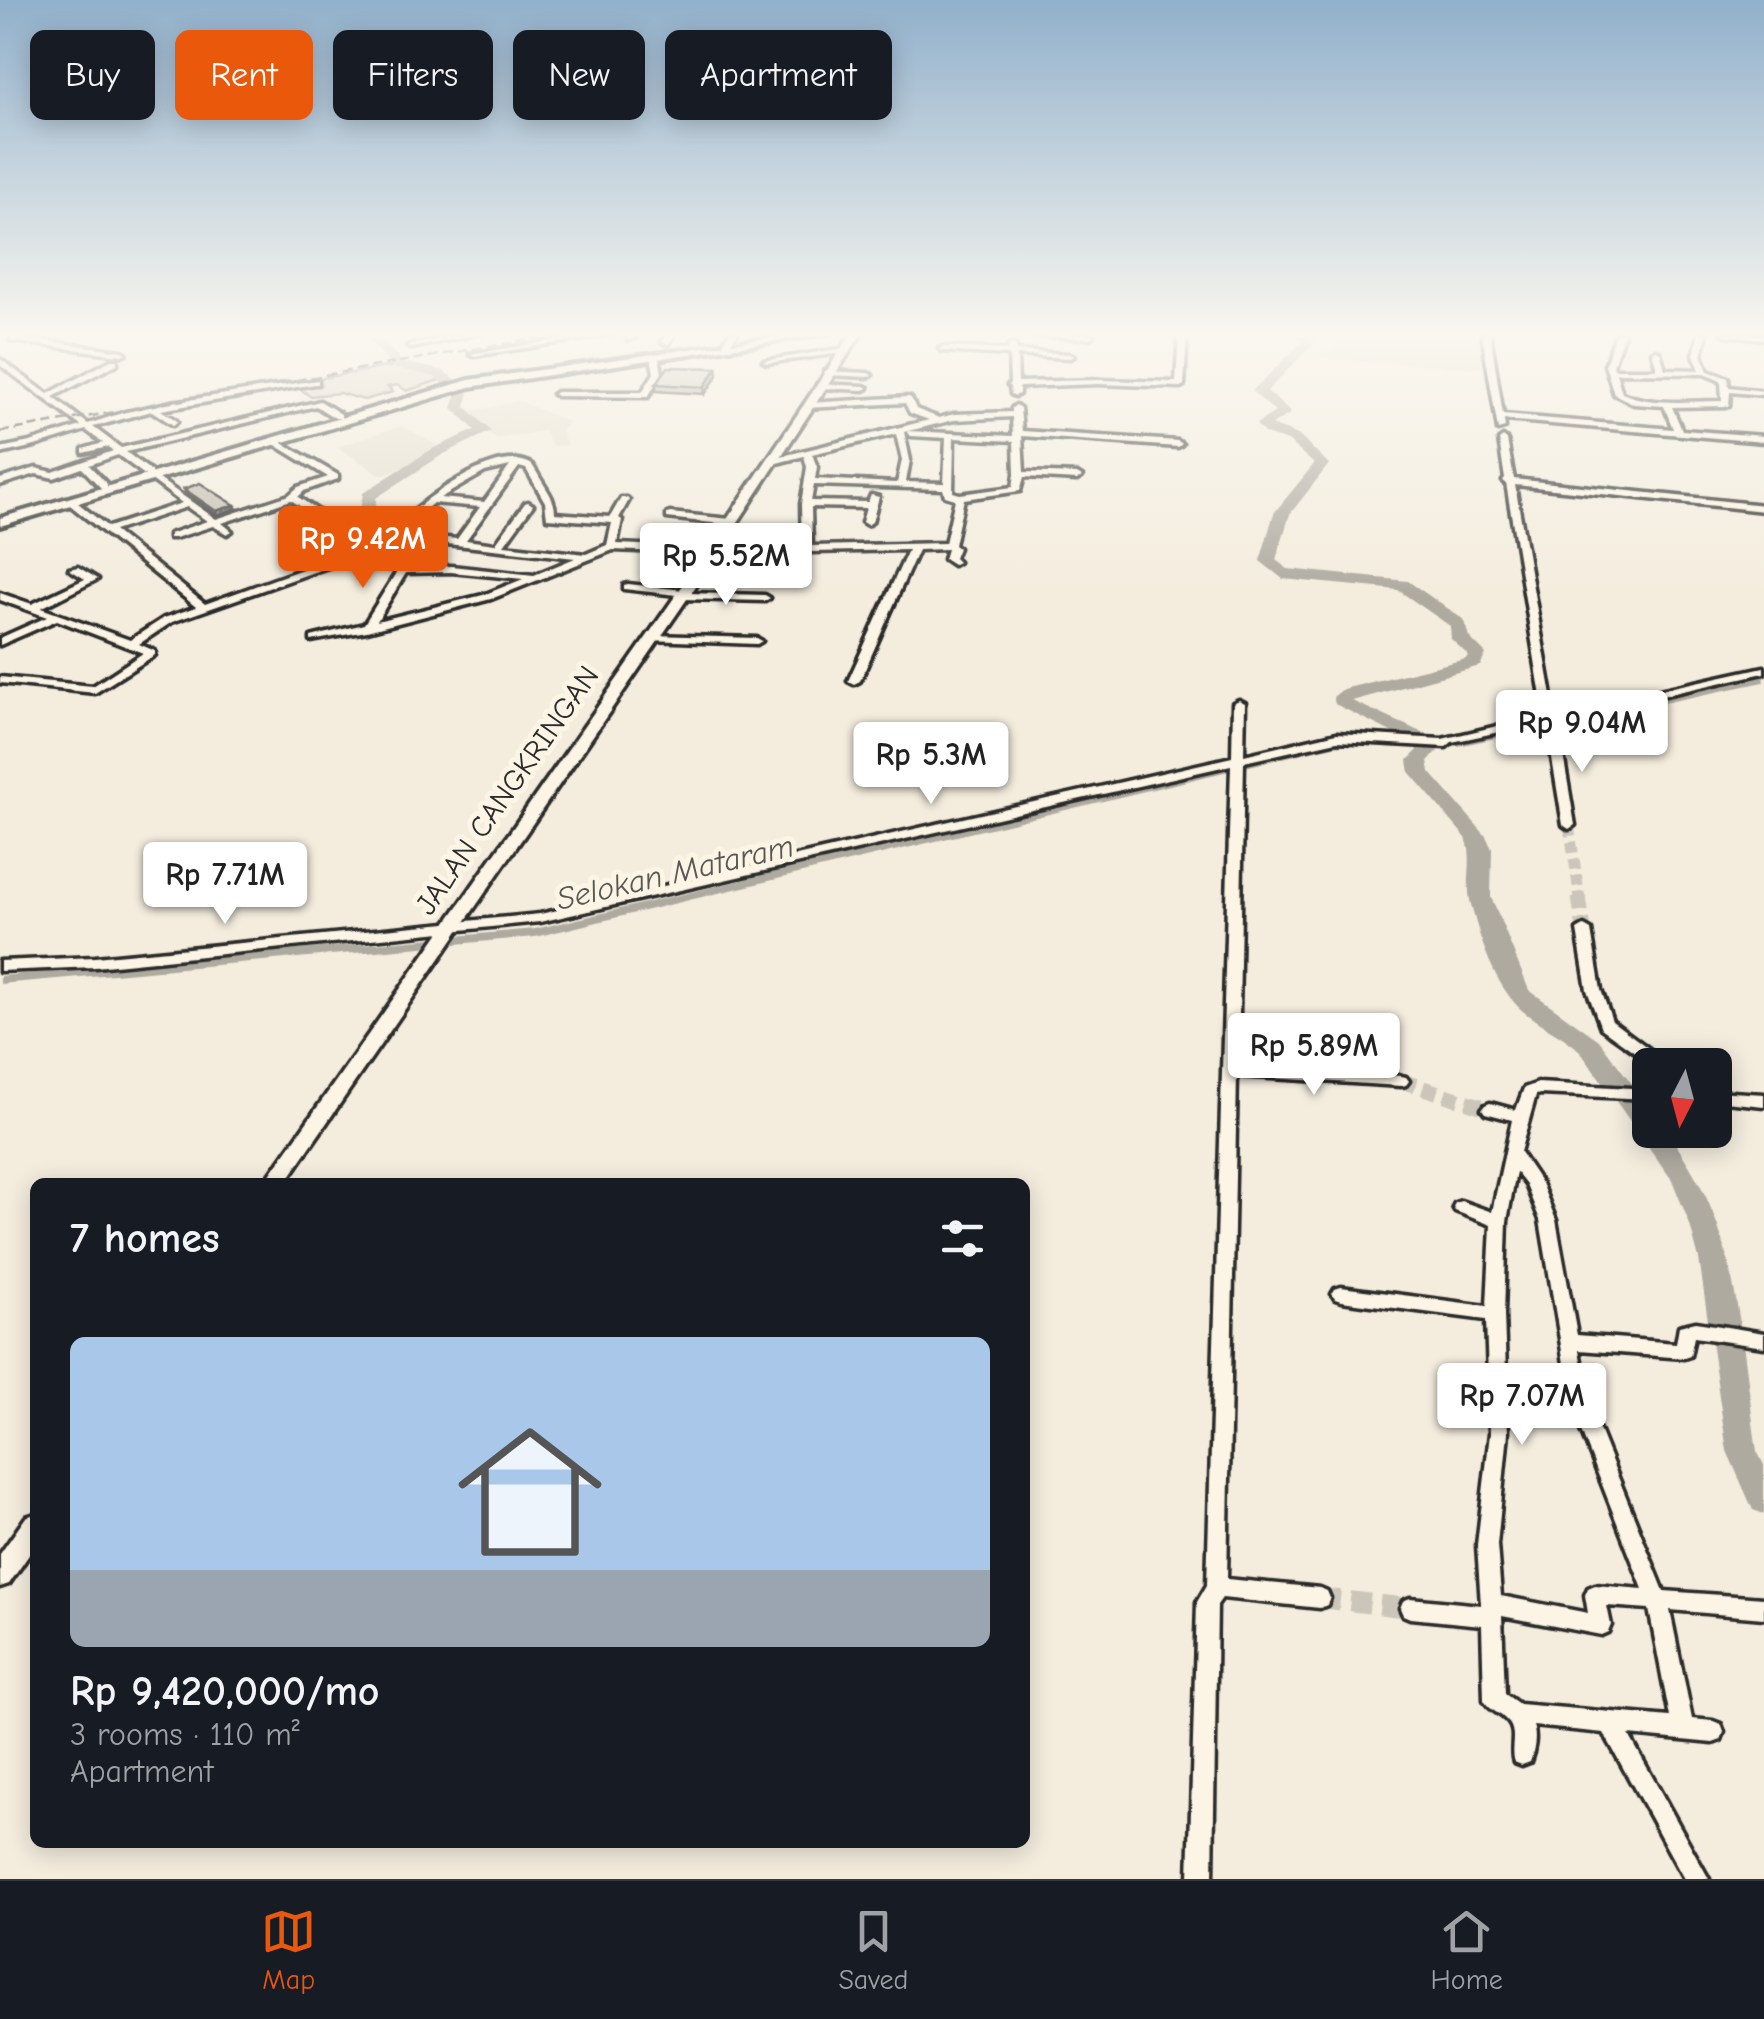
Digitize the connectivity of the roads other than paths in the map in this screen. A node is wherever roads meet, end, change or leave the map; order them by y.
1 (80, 421) edge
2 (104, 421) edge
3 (245, 421) edge
4 (323, 421) edge
5 (338, 421) edge
6 (799, 421) edge
7 (936, 421) edge
8 (1017, 421) edge
9 (1500, 421) edge
10 (1674, 421) edge
11 (86, 425) junction
12 (1501, 428) junction
13 (1678, 430) junction
14 (900, 432) junction
15 (950, 437) junction
16 (1018, 438) junction
17 (1764, 439) edge
18 (273, 441) junction
19 (110, 444) junction
20 (1178, 444) dead end
21 (1099, 445) dead end
22 (0, 451) edge
23 (120, 451) junction
24 (86, 452) dead end
25 (807, 452) junction
26 (27, 460) junction
27 (773, 460) junction
28 (518, 462) junction
29 (85, 466) junction
30 (1020, 474) junction
31 (150, 475) junction
32 (1076, 477) dead end
33 (1508, 481) junction
34 (0, 482) edge
35 (809, 482) junction
36 (902, 485) junction
37 (104, 486) junction
38 (948, 486) junction
39 (877, 487) junction
40 (986, 494) junction
41 (292, 497) junction
42 (960, 497) junction
43 (75, 498) junction
44 (1019, 498) dead end
45 (432, 500) junction
46 (624, 500) dead end
47 (188, 504) junction
48 (806, 504) junction
49 (487, 505) junction
50 (528, 505) dead end
51 (872, 505) junction
52 (1764, 508) edge
53 (670, 516) dead end
54 (0, 519) edge
55 (614, 519) junction
56 (214, 521) junction
57 (730, 522) junction
58 (867, 522) dead end
59 (108, 530) junction
60 (228, 531) dead end
61 (172, 536) dead end
62 (410, 537) junction
63 (358, 543) junction
64 (465, 543) junction
65 (498, 546) junction
66 (915, 546) junction
67 (949, 546) junction
68 (612, 547) junction
69 (529, 549) junction
70 (711, 550) junction
71 (807, 550) junction
72 (294, 554) dead end
73 (590, 557) junction
74 (953, 562) dead end
75 (74, 568) dead end
76 (316, 568) junction
77 (451, 569) junction
78 (508, 574) junction
79 (536, 578) junction
80 (628, 587) dead end
81 (685, 592) junction
82 (765, 593) dead end
83 (0, 596) edge
84 (32, 608) junction
85 (204, 608) junction
86 (53, 618) junction
87 (340, 620) dead end
88 (366, 628) junction
89 (336, 636) junction
90 (652, 638) junction
91 (315, 639) dead end
92 (757, 641) dead end
93 (0, 642) edge
94 (132, 644) junction
95 (1764, 670) edge
96 (0, 680) edge
97 (854, 681) dead end
98 (1239, 703) dead end
99 (1551, 722) junction
100 (1237, 766) junction
101 (1569, 825) tunnel mouth
102 (1584, 930) tunnel mouth
103 (445, 937) junction
104 (0, 966) edge
105 (1639, 1048) edge
106 (1230, 1070) junction
107 (1401, 1081) tunnel mouth
108 (1632, 1094) edge
109 (1732, 1097) edge
110 (1764, 1100) edge
111 (1490, 1109) tunnel mouth
112 (1521, 1117) junction
113 (1512, 1153) junction
114 (277, 1178) edge
115 (1461, 1207) dead end
116 (1500, 1221) junction
117 (1341, 1294) dead end
118 (1494, 1314) junction
119 (1764, 1340) edge
120 (1570, 1342) junction
121 (30, 1531) edge
122 (0, 1574) edge
123 (1216, 1588) junction
124 (1320, 1598) tunnel mouth
125 (1656, 1599) junction
126 (1410, 1608) tunnel mouth
127 (1764, 1608) edge
128 (1491, 1610) junction
129 (1516, 1714) junction
130 (1611, 1724) junction
131 (1683, 1728) junction
132 (1714, 1732) dead end
133 (1522, 1754) dead end
134 (1202, 1879) edge
135 (1697, 1879) edge

1 - 11 street
2 - 11 street
3 - 23 street
4 - 31 highway
5 - 18 highway
6 - 27 main road, JALAN CANGKRINGAN
7 - 14 street
8 - 16 street
9 - 12 street
10 - 13 street
11 - 19 street
11 - 26 street
12 - 13 street
12 - 33 street
13 - 17 street
14 - 15 street
14 - 25 street
14 - 36 street
15 - 16 street
15 - 38 street
16 - 20 street
16 - 21 street
16 - 30 street
18 - 31 highway
18 - 41 street
19 - 23 street
19 - 24 street
22 - 26 street
23 - 29 street
23 - 31 street
25 - 27 street
25 - 35 street
26 - 29 street
26 - 34 street
27 - 57 main road, JALAN CANGKRINGAN
28 - 45 street
28 - 49 street
28 - 55 street
29 - 37 street
30 - 32 street
30 - 40 street
31 - 37 highway
31 - 43 highway
31 - 47 street
33 - 52 street
33 - 99 street
35 - 39 street
35 - 48 street
36 - 38 street
36 - 39 street
37 - 43 highway
38 - 42 street
39 - 51 street
40 - 42 street
40 - 44 street
41 - 56 street
41 - 63 street
42 - 67 street
43 - 54 highway
43 - 59 street
45 - 49 street
45 - 62 street
46 - 55 street
47 - 56 street
47 - 59 street
48 - 51 street
48 - 71 street
49 - 64 street
50 - 65 street
51 - 58 street
53 - 57 street
55 - 68 street
56 - 60 street
56 - 61 street
57 - 70 main road, JALAN CANGKRINGAN
59 - 85 street
62 - 63 street
62 - 64 street
63 - 76 street
64 - 65 street
64 - 77 street
65 - 69 street
66 - 67 street
66 - 71 street
66 - 97 street
67 - 74 street
68 - 70 street
68 - 73 street
69 - 73 street
69 - 78 street
70 - 71 street
70 - 81 main road, JALAN CANGKRINGAN
72 - 76 street
73 - 79 street
75 - 84 street
76 - 85 street
77 - 78 street
77 - 88 street
78 - 79 street
79 - 88 street
80 - 81 street
81 - 82 street
81 - 90 main road, JALAN CANGKRINGAN
83 - 84 street
84 - 86 street
85 - 94 street
86 - 93 street
86 - 94 street
87 - 89 street
88 - 89 street
89 - 91 street
90 - 92 street
90 - 103 main road, JALAN CANGKRINGAN
94 - 96 street
95 - 99 street
98 - 100 street
99 - 100 street
99 - 101 street
100 - 103 street
100 - 106 street
102 - 105 street
103 - 104 street
103 - 114 main road, JALAN CANGKRINGAN
106 - 107 street
106 - 123 street
108 - 112 street
109 - 110 street
111 - 112 street
112 - 113 street
113 - 116 street
113 - 120 street
115 - 116 street
116 - 118 street
117 - 118 street
118 - 128 street
119 - 120 street
120 - 125 street
121 - 122 main road
123 - 124 street
123 - 134 street
125 - 127 street
125 - 128 street
125 - 131 street
126 - 128 street
128 - 129 street
129 - 130 street
129 - 133 street
130 - 131 street
130 - 135 street
131 - 132 street

